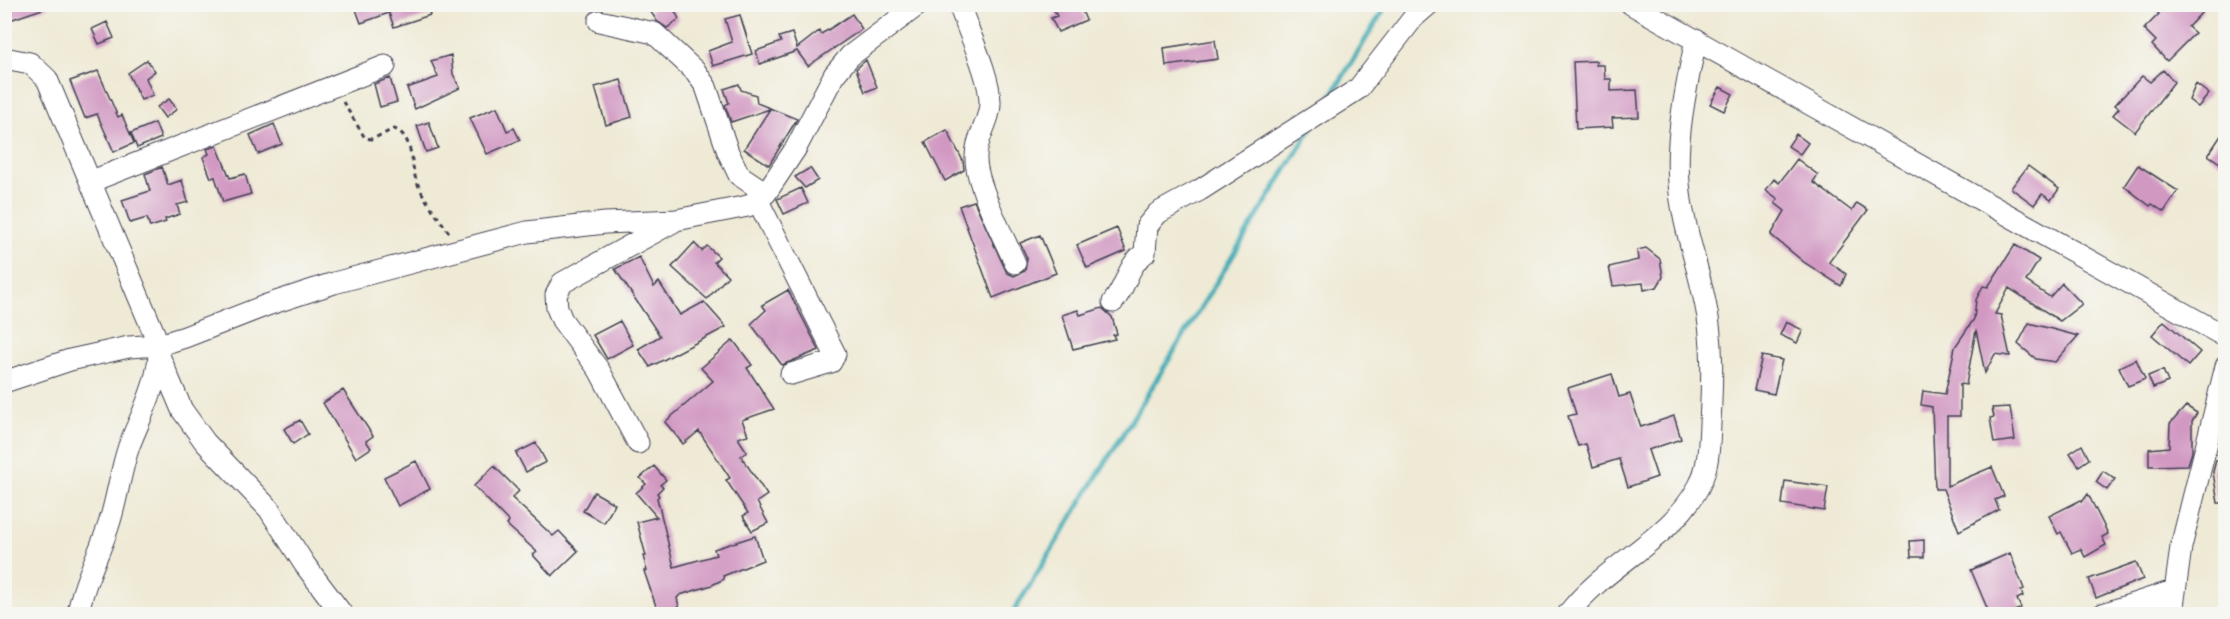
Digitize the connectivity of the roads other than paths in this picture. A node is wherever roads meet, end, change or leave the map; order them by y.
1 (919, 4) edge
2 (959, 4) edge
3 (1429, 4) edge
4 (1631, 4) edge
5 (599, 21) dead end
6 (1696, 39) junction
7 (4, 58) edge
8 (385, 66) dead end
9 (92, 181) junction
10 (762, 197) junction
11 (676, 220) junction
12 (1015, 263) dead end
13 (1113, 302) dead end
14 (2226, 337) edge
15 (159, 352) junction
16 (2226, 366) edge
17 (791, 374) dead end
18 (4, 382) edge
19 (638, 443) dead end
20 (2173, 591) junction
21 (78, 615) edge
22 (342, 615) edge
23 (1568, 615) edge
24 (2103, 615) edge
25 (2172, 615) edge

1 - 10 street
2 - 12 street
3 - 13 street
4 - 6 street
5 - 10 street
6 - 14 street
6 - 23 street
7 - 9 street
8 - 9 street
9 - 15 street
10 - 11 street
10 - 17 street
11 - 15 street
11 - 19 street
15 - 18 street
15 - 21 street
15 - 22 street
16 - 20 street
20 - 24 street
20 - 25 street

